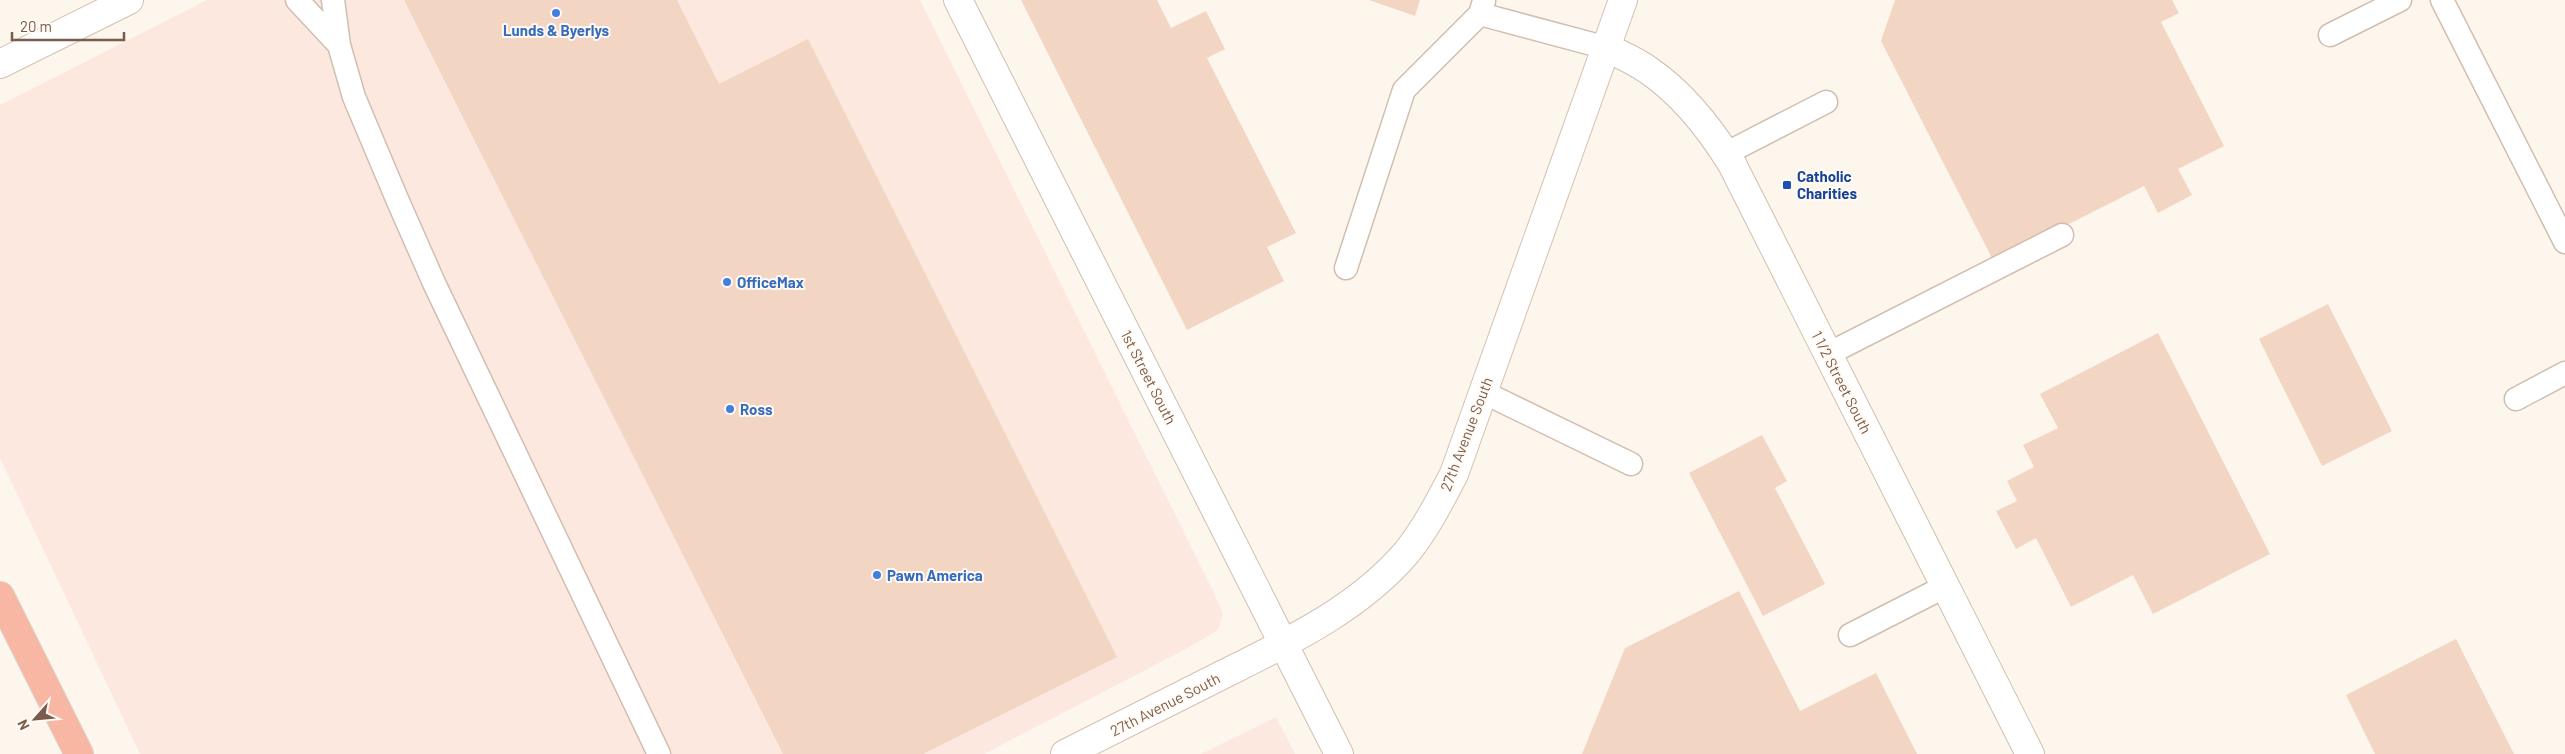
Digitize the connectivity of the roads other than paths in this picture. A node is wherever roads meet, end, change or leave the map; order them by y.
1 (297, 0) edge
2 (333, 0) edge
3 (958, 0) edge
4 (1623, 0) edge
5 (2400, 0) edge
6 (2442, 0) edge
7 (125, 2) edge
8 (1482, 7) edge
9 (2330, 35) dead end
10 (339, 45) junction
11 (1607, 48) junction
12 (0, 64) edge
13 (1826, 102) dead end
14 (1726, 154) junction
15 (2062, 235) dead end
16 (2565, 242) edge
17 (1346, 268) dead end
18 (1828, 354) junction
19 (2565, 373) edge
20 (1483, 392) junction
21 (2516, 399) dead end
22 (1631, 464) dead end
23 (1946, 586) junction
24 (0, 596) edge
25 (1850, 635) dead end
26 (1284, 644) junction
27 (79, 754) edge
28 (659, 754) edge
29 (1065, 754) edge
30 (1339, 754) edge
31 (2030, 754) edge

1 - 10 lane
2 - 10 lane
3 - 26 street, 1st Street South
4 - 11 street, 27th Avenue South
5 - 9 lane
6 - 16 lane
7 - 12 street
8 - 11 lane
8 - 17 lane
10 - 28 lane
11 - 14 street, 1 1/2 Street South
11 - 20 street, 27th Avenue South
13 - 14 lane
14 - 18 street, 1 1/2 Street South
15 - 18 lane
18 - 23 street, 1 1/2 Street South
19 - 21 lane
20 - 22 lane
20 - 26 street, 27th Avenue South
23 - 25 lane
23 - 31 street, 1 1/2 Street South
24 - 27 highway
26 - 29 street, 27th Avenue South
26 - 30 street, 1st Street South

